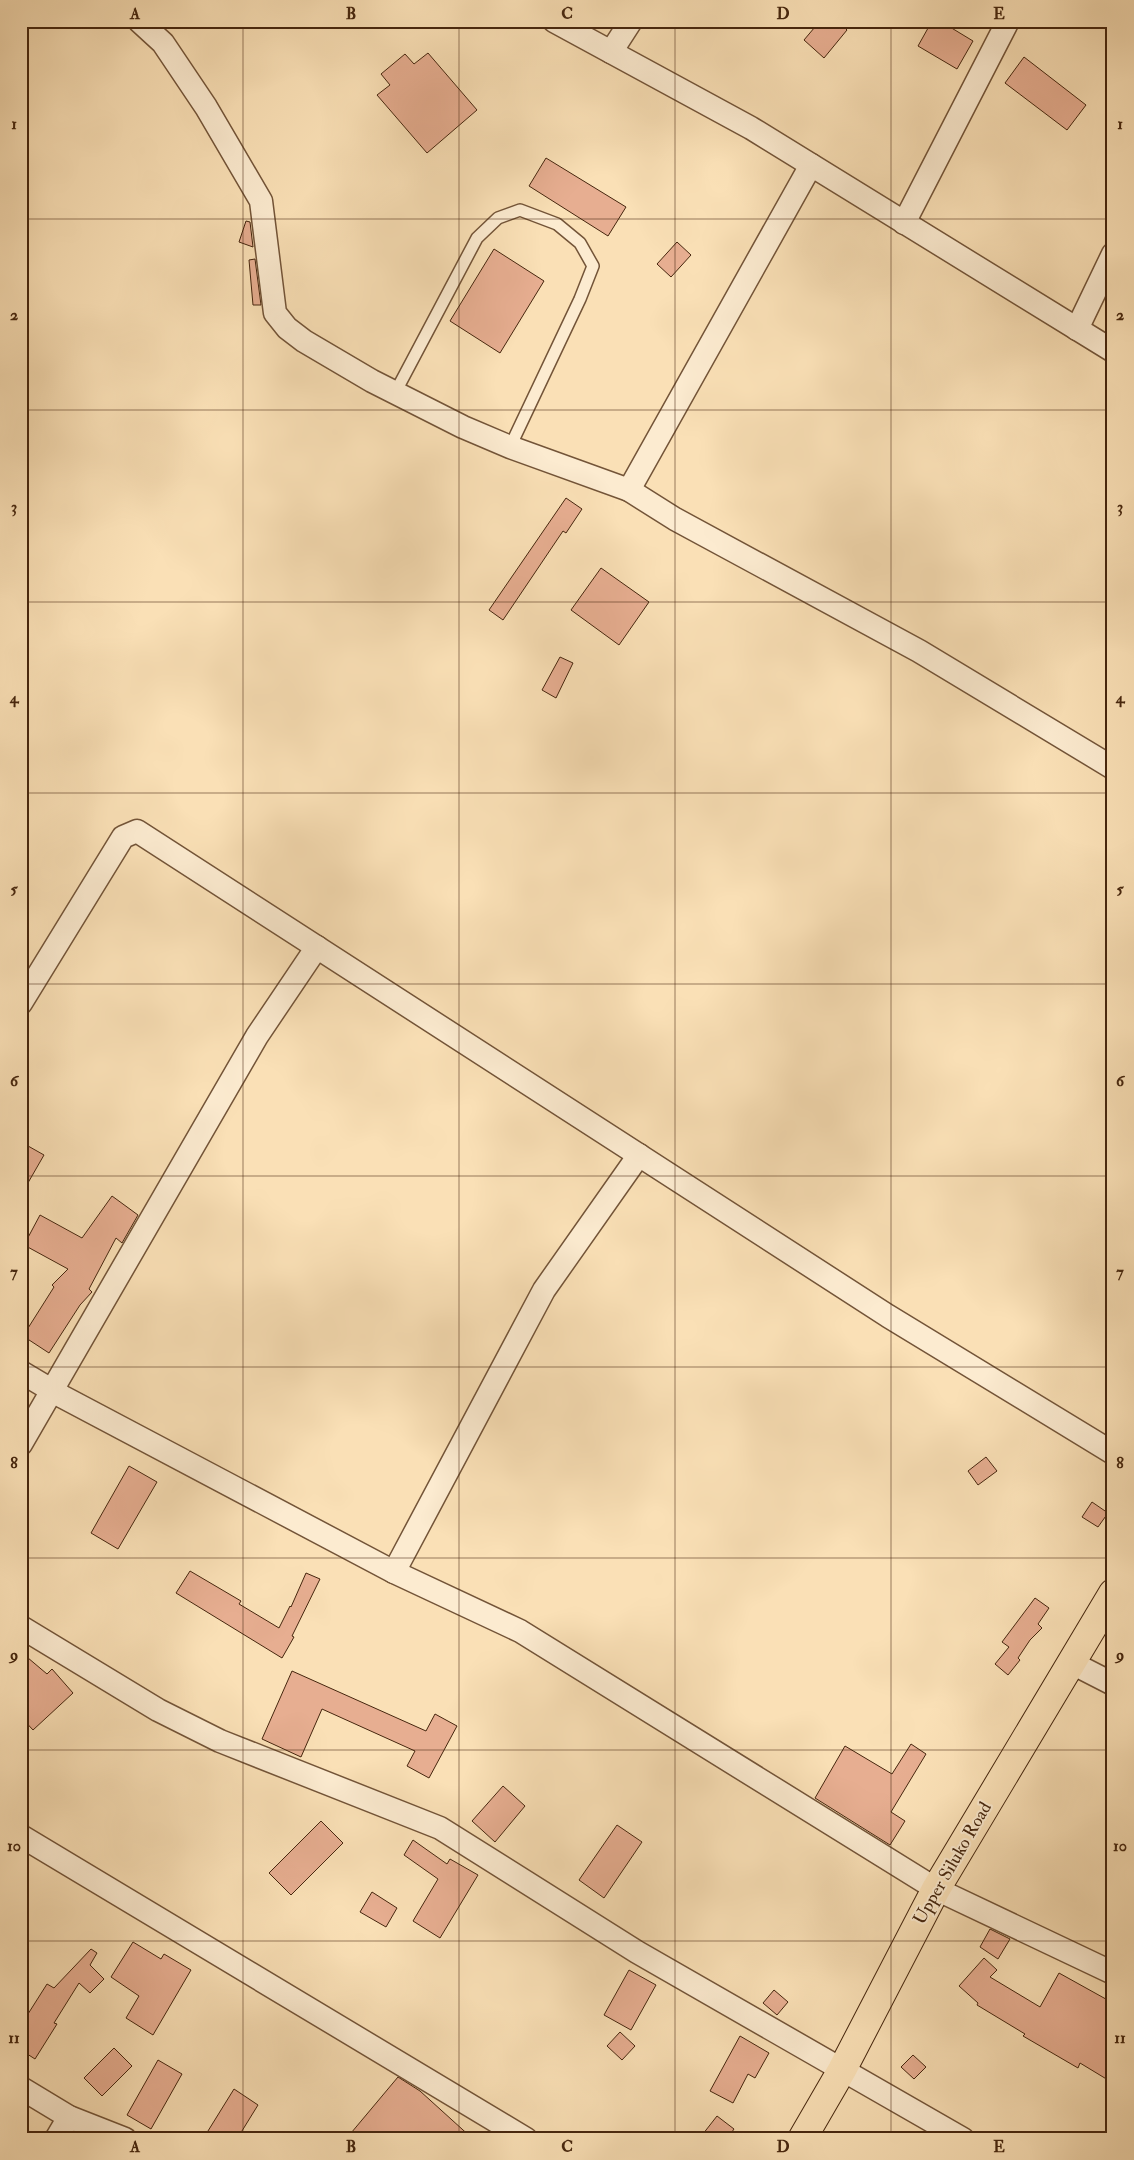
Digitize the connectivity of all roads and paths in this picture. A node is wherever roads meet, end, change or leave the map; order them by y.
1 (139, 21) edge
2 (554, 21) edge
3 (631, 21) edge
4 (1008, 21) edge
5 (611, 52) junction
6 (811, 165) junction
7 (904, 223) junction
8 (1113, 254) edge
9 (1077, 329) junction
10 (1113, 351) edge
11 (395, 392) junction
12 (510, 448) junction
13 (628, 490) junction
14 (1113, 768) edge
15 (317, 947) junction
16 (21, 1004) edge
17 (639, 1155) junction
18 (21, 1372) edge
19 (52, 1390) junction
20 (21, 1444) edge
21 (1113, 1453) edge
22 (394, 1572) junction
23 (1113, 1593) edge
24 (21, 1627) edge
25 (1070, 1662) junction
26 (1113, 1684) edge
27 (21, 1836) edge
28 (936, 1889) junction
29 (1113, 1973) edge
30 (842, 2070) junction
31 (21, 2088) edge
32 (69, 2117) junction
33 (56, 2139) edge
34 (125, 2139) edge
35 (526, 2139) edge
36 (802, 2139) edge
37 (963, 2139) edge

1 - 11 street
2 - 5 street
3 - 5 street
4 - 7 street
5 - 6 street
6 - 7 street
6 - 13 street
7 - 9 street
8 - 9 street
9 - 10 street
11 - 12 street
11 - 12 lane
12 - 13 street
13 - 14 street
15 - 16 street
15 - 17 street
15 - 19 street
17 - 21 street
17 - 22 street
18 - 19 street
19 - 20 street
19 - 22 street
22 - 28 street
23 - 25 main road, Upper Siluko Road
24 - 30 street
25 - 26 street
25 - 28 main road, Upper Siluko Road
27 - 35 street
28 - 29 street
28 - 30 main road, Upper Siluko Road
30 - 36 main road, Upper Siluko Road
30 - 37 street
31 - 32 street
32 - 33 street
32 - 34 street

